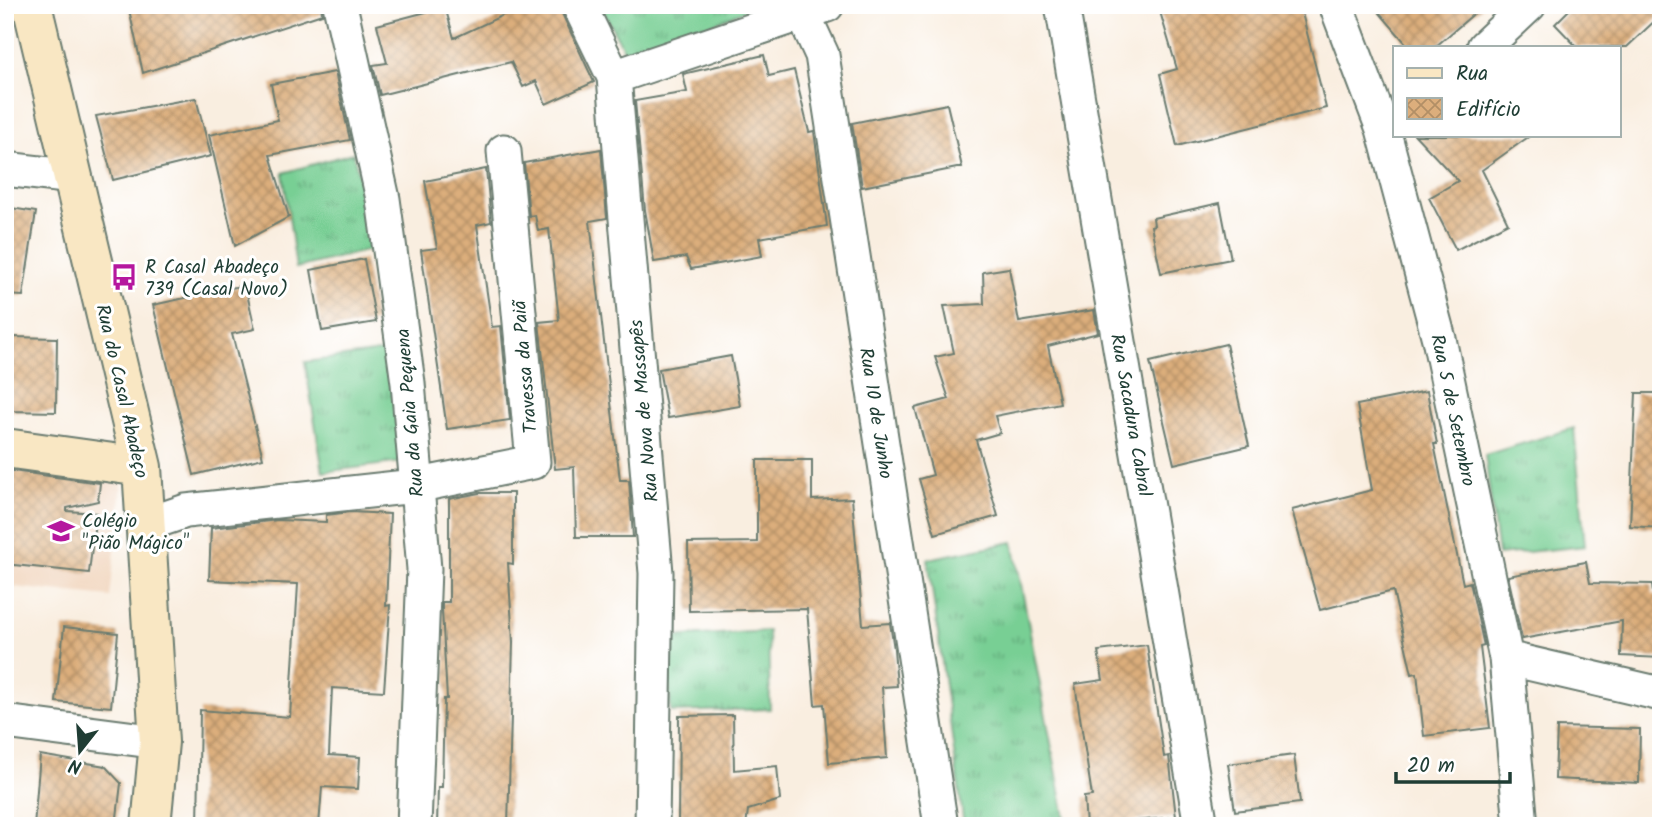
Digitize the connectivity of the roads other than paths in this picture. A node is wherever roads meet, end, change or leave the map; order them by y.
1 (340, 5) edge
2 (579, 5) edge
3 (1062, 5) edge
4 (1336, 5) edge
5 (1529, 5) edge
6 (34, 6) edge
7 (810, 8) edge
8 (1485, 46) edge
9 (614, 77) junction
10 (1389, 126) edge
11 (504, 151) dead end
12 (5, 169) edge
13 (74, 177) junction
14 (5, 448) edge
15 (142, 467) junction
16 (415, 486) junction
17 (148, 524) junction
18 (1506, 658) junction
19 (1661, 694) edge
20 (5, 722) edge
21 (159, 742) junction
22 (151, 826) edge
23 (414, 826) edge
24 (652, 826) edge
25 (941, 826) edge
26 (1201, 826) edge
27 (1521, 826) edge

1 - 16 street, Rua da Gaia Pequena
2 - 9 street, Rua Nova de Massapês
3 - 26 street, Rua Sacadura Cabral
4 - 10 street, Rua 5 de Setembro
5 - 8 street
6 - 13 street, Rua do Casal Abadeço
7 - 9 street
7 - 25 street, Rua 10 de Junho
9 - 24 street, Rua Nova de Massapês
10 - 18 street, Rua 5 de Setembro
11 - 16 street, Travessa da Paiã
12 - 13 street
13 - 15 street, Rua do Casal Abadeço
14 - 15 street
15 - 17 street, Rua do Casal Abadeço
16 - 17 street
16 - 23 street, Rua da Gaia Pequena
17 - 21 street, Rua do Casal Abadeço
18 - 19 street
18 - 27 street, Rua 5 de Setembro
20 - 21 street
21 - 22 street, Rua do Casal Abadeço

